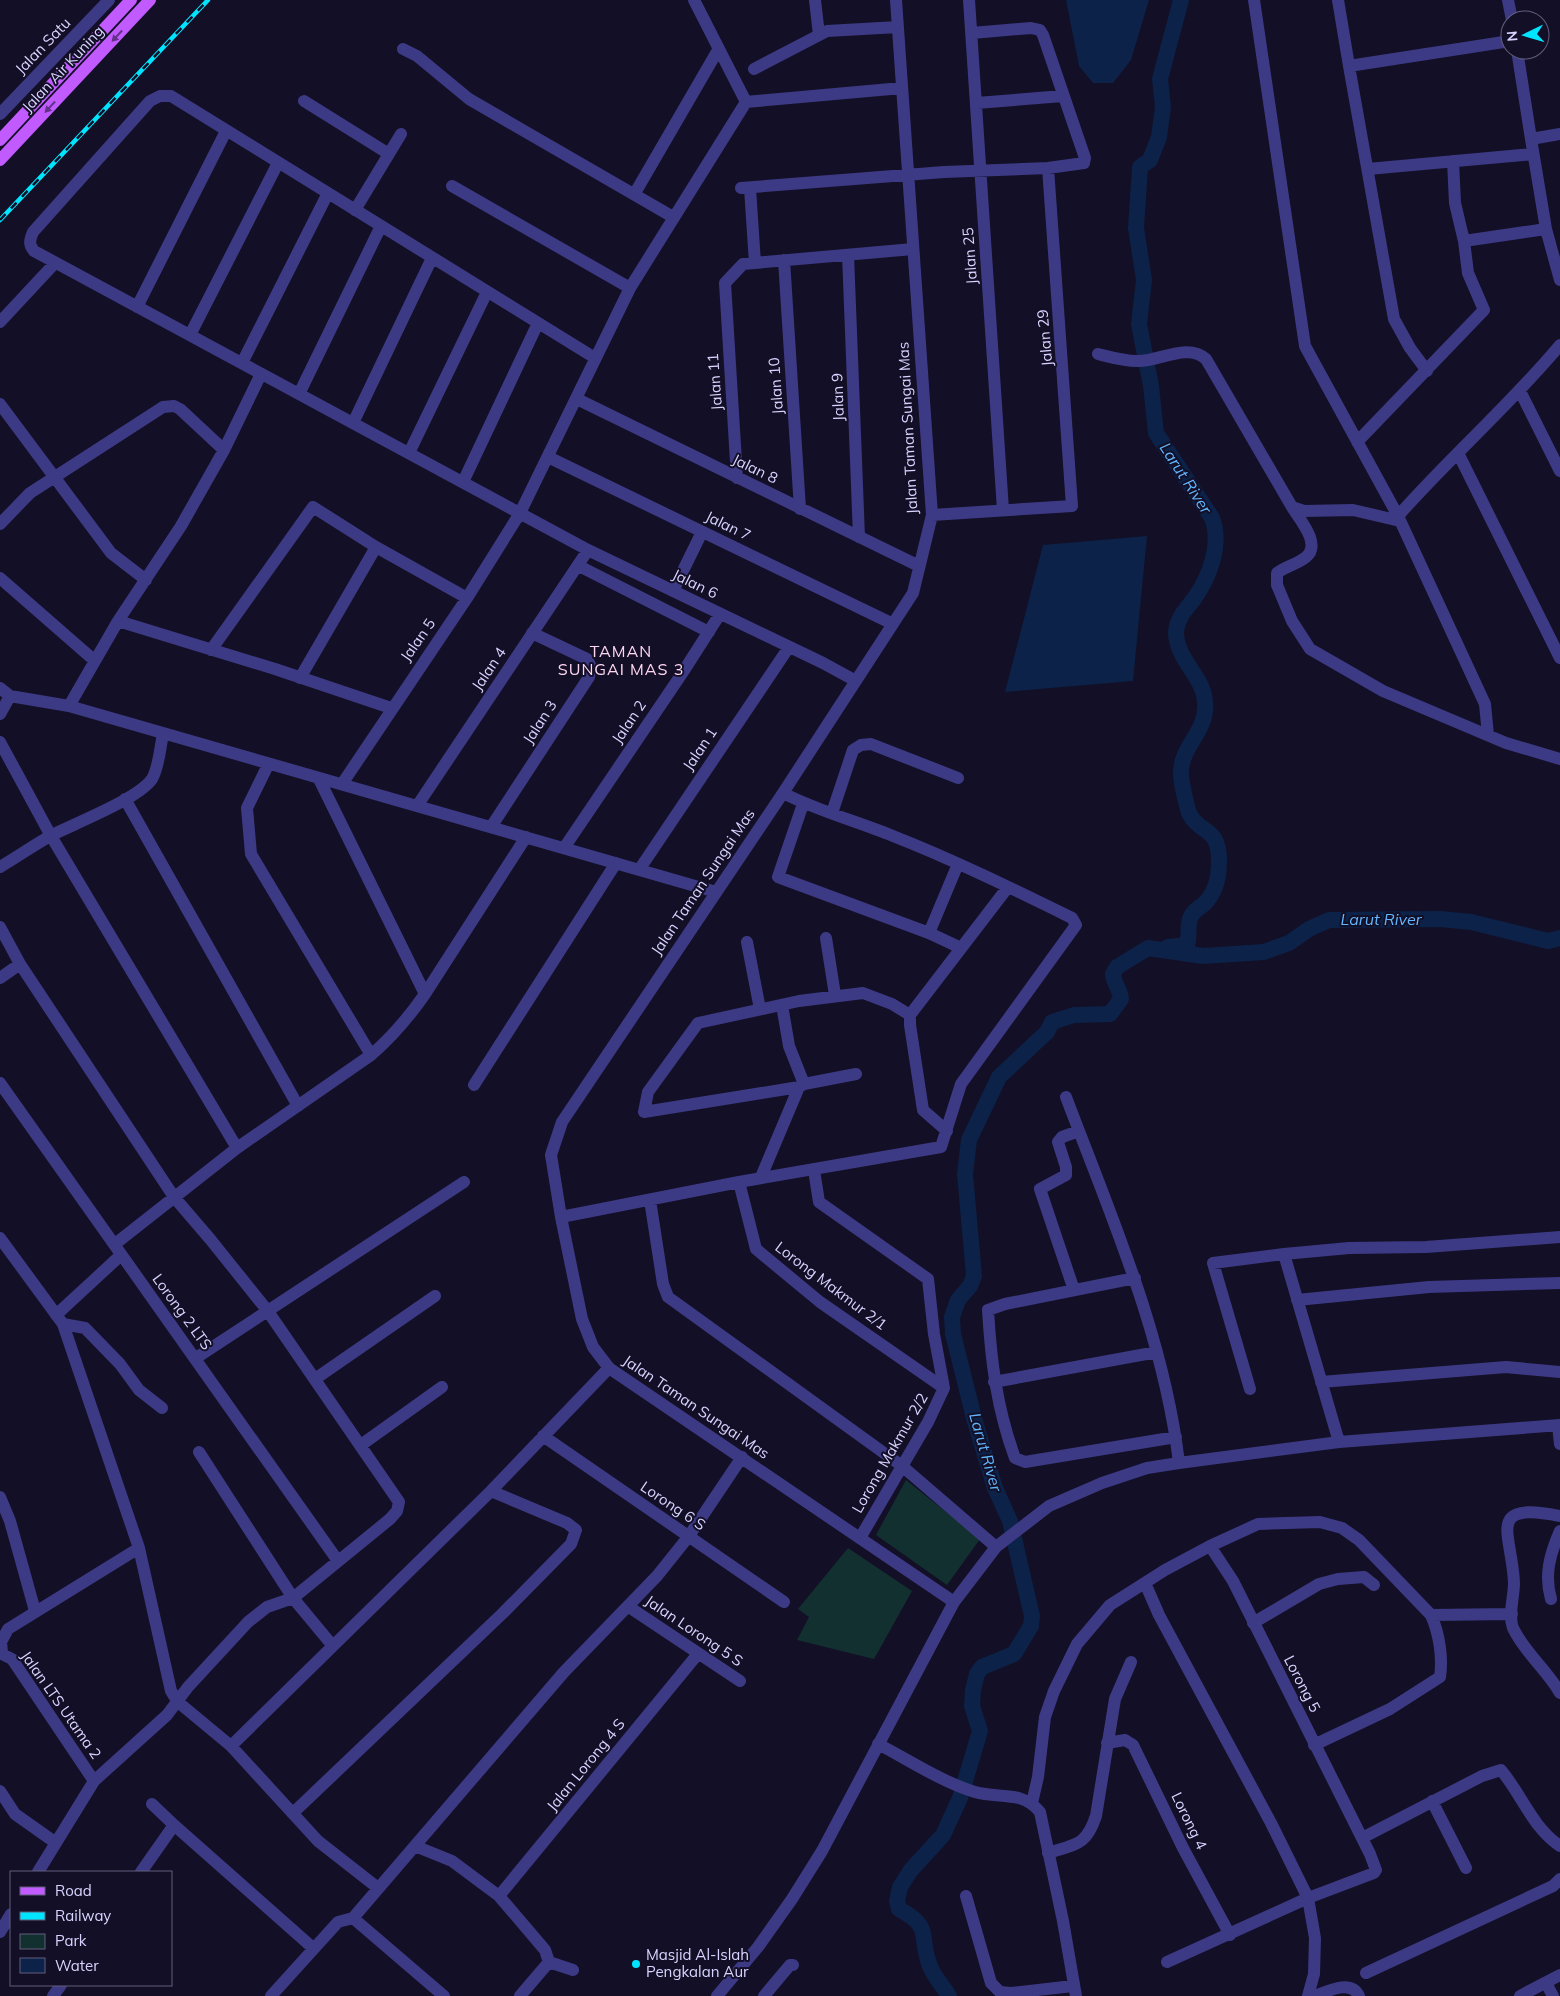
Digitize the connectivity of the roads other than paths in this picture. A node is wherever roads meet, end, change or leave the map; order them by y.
1 (108, 0) edge
2 (131, 0) edge
3 (150, 0) edge
4 (815, 0) edge
5 (896, 0) edge
6 (969, 0) edge
7 (1254, 0) edge
8 (1338, 0) edge
9 (697, 1) edge
10 (898, 27) junction
11 (972, 33) junction
12 (819, 36) junction
13 (1500, 43) edge
14 (403, 49) dead end
15 (718, 50) junction
16 (1519, 60) edge
17 (1349, 66) junction
18 (754, 69) dead end
19 (902, 88) junction
20 (1063, 96) junction
21 (304, 101) dead end
22 (746, 102) junction
23 (977, 103) junction
24 (0, 114) edge
25 (0, 120) edge
26 (13, 127) junction
27 (226, 131) junction
28 (25, 134) junction
29 (401, 134) dead end
30 (1560, 134) edge
31 (1531, 139) junction
32 (0, 140) edge
33 (389, 154) junction
34 (1533, 154) junction
35 (0, 160) edge
36 (1453, 161) junction
37 (278, 163) junction
38 (1048, 168) junction
39 (1368, 169) junction
40 (981, 170) junction
41 (908, 176) junction
42 (452, 186) dead end
43 (328, 193) junction
44 (635, 193) junction
45 (355, 210) junction
46 (673, 216) junction
47 (381, 226) junction
48 (1546, 229) junction
49 (1464, 241) junction
50 (913, 249) junction
51 (848, 255) junction
52 (432, 258) junction
53 (784, 260) junction
54 (55, 263) junction
55 (754, 263) junction
56 (1560, 280) edge
57 (630, 288) junction
58 (487, 292) junction
59 (138, 307) junction
60 (0, 322) edge
61 (538, 323) junction
62 (190, 335) junction
63 (1560, 345) edge
64 (1098, 354) dead end
65 (595, 358) junction
66 (242, 363) junction
67 (1427, 371) junction
68 (261, 374) junction
69 (1520, 391) junction
70 (299, 394) junction
71 (577, 399) junction
72 (0, 404) edge
73 (353, 423) junction
74 (1357, 442) junction
75 (224, 450) junction
76 (409, 453) junction
77 (1458, 453) junction
78 (548, 457) junction
79 (1560, 471) edge
80 (54, 477) junction
81 (737, 478) junction
82 (463, 482) junction
83 (1292, 507) junction
84 (800, 509) junction
85 (1003, 510) junction
86 (520, 513) junction
87 (932, 516) junction
88 (1399, 518) junction
89 (0, 524) edge
90 (702, 532) junction
91 (860, 537) junction
92 (376, 547) junction
93 (588, 550) junction
94 (579, 566) junction
95 (919, 566) junction
96 (0, 578) edge
97 (146, 580) junction
98 (673, 591) junction
99 (467, 598) junction
100 (720, 614) junction
101 (118, 621) junction
102 (893, 624) junction
103 (709, 632) junction
104 (532, 633) junction
105 (789, 647) junction
106 (211, 650) junction
107 (1560, 658) edge
108 (95, 661) junction
109 (300, 678) junction
110 (856, 681) junction
111 (5, 692) edge
112 (69, 706) junction
113 (391, 708) junction
114 (0, 714) edge
115 (163, 734) junction
116 (1488, 735) junction
117 (0, 742) edge
118 (1560, 760) edge
119 (268, 765) junction
120 (319, 778) junction
121 (958, 778) dead end
122 (342, 784) junction
123 (783, 793) junction
124 (125, 799) junction
125 (803, 804) junction
126 (417, 806) junction
127 (832, 813) junction
128 (491, 827) junction
129 (51, 836) junction
130 (526, 837) junction
131 (564, 848) junction
132 (616, 863) junction
133 (958, 864) junction
134 (0, 867) edge
135 (639, 870) junction
136 (1008, 887) junction
137 (716, 892) junction
138 (0, 928) edge
139 (929, 933) junction
140 (826, 938) dead end
141 (747, 942) dead end
142 (961, 948) junction
143 (20, 964) junction
144 (0, 978) edge
145 (424, 994) junction
146 (836, 995) junction
147 (782, 1005) junction
148 (760, 1009) junction
149 (910, 1015) junction
150 (371, 1055) junction
151 (856, 1074) dead end
152 (0, 1082) edge
153 (474, 1085) dead end
154 (801, 1086) junction
155 (1066, 1098) dead end
156 (298, 1106) junction
157 (947, 1130) junction
158 (1079, 1131) junction
159 (237, 1148) junction
160 (814, 1170) junction
161 (761, 1178) junction
162 (464, 1182) dead end
163 (739, 1182) junction
164 (174, 1197) junction
165 (650, 1200) junction
166 (561, 1216) junction
167 (1560, 1237) edge
168 (0, 1238) edge
169 (118, 1249) junction
170 (1284, 1254) junction
171 (1135, 1278) junction
172 (1560, 1283) edge
173 (1074, 1290) junction
174 (435, 1296) dead end
175 (1297, 1300) junction
176 (267, 1310) junction
177 (59, 1319) junction
178 (1157, 1352) junction
179 (196, 1358) junction
180 (609, 1368) junction
181 (1560, 1372) edge
182 (314, 1379) junction
183 (994, 1382) junction
184 (1321, 1382) junction
185 (442, 1387) dead end
186 (944, 1388) junction
187 (1250, 1389) dead end
188 (162, 1408) dead end
189 (1559, 1425) edge
190 (543, 1436) junction
191 (1176, 1437) junction
192 (1339, 1442) junction
193 (1560, 1444) edge
194 (361, 1445) junction
195 (199, 1452) dead end
196 (742, 1457) junction
197 (1179, 1463) junction
198 (902, 1466) junction
199 (491, 1491) junction
200 (0, 1498) edge
201 (1560, 1516) edge
202 (1560, 1531) edge
203 (689, 1536) junction
204 (860, 1538) junction
205 (1210, 1546) junction
206 (996, 1547) junction
207 (139, 1548) junction
208 (338, 1561) junction
209 (1145, 1583) junction
210 (1374, 1585) dead end
211 (293, 1598) junction
212 (1551, 1599) dead end
213 (784, 1602) dead end
214 (954, 1602) junction
215 (629, 1607) junction
216 (35, 1611) junction
217 (1512, 1614) junction
218 (1431, 1616) junction
219 (1253, 1623) junction
220 (332, 1645) junction
221 (1, 1653) edge
222 (698, 1655) junction
223 (1131, 1662) dead end
224 (740, 1682) dead end
225 (1560, 1693) edge
226 (178, 1702) junction
227 (1107, 1743) junction
228 (878, 1744) junction
229 (1314, 1745) junction
230 (232, 1746) junction
231 (94, 1780) junction
232 (0, 1791) edge
233 (1032, 1802) junction
234 (1432, 1802) junction
235 (152, 1804) dead end
236 (293, 1814) junction
237 (174, 1825) junction
238 (1362, 1838) junction
239 (56, 1843) junction
240 (415, 1846) junction
241 (1560, 1846) edge
242 (1048, 1853) junction
243 (1466, 1868) dead end
244 (39, 1871) edge
245 (142, 1871) edge
246 (1560, 1879) edge
247 (378, 1888) junction
248 (499, 1896) junction
249 (966, 1896) dead end
250 (1308, 1898) junction
251 (10, 1916) edge
252 (353, 1918) junction
253 (0, 1932) edge
254 (1230, 1935) junction
255 (313, 1948) junction
256 (549, 1962) junction
257 (1167, 1962) dead end
258 (793, 1965) dead end
259 (573, 1970) dead end
260 (1366, 1973) dead end
261 (1560, 1974) edge
262 (1546, 1982) junction
263 (1074, 1991) edge
264 (271, 1996) edge
265 (444, 1996) edge
266 (520, 1996) edge
267 (717, 1996) edge
268 (764, 1996) edge
269 (1308, 1996) edge
270 (1315, 1996) edge
271 (1359, 1996) edge
272 (1520, 1996) edge
273 (1553, 1996) edge

1 - 24 street, Jalan Satu
2 - 26 main road, Jalan Air Kuning
3 -> 28 main road, Jalan Air Kuning
4 - 12 street
5 - 10 street, Jalan Taman Sungai Mas
6 - 11 street, Jalan 25
7 - 74 street
8 - 17 street
9 - 15 street
10 - 12 street
10 - 19 street, Jalan Taman Sungai Mas
11 - 20 street
11 - 23 street, Jalan 25
12 - 18 street
13 - 17 street
14 - 44 street
15 - 22 street
15 - 44 street
16 - 31 street
17 - 39 street
19 - 22 street
19 - 41 street, Jalan Taman Sungai Mas
20 - 23 street
20 - 38 street
21 - 33 street
22 - 46 street, Jalan 5
23 - 40 street, Jalan 25
25 - 26 street
26 - 28 street
26 - 32 main road, Jalan Air Kuning
27 - 37 street
27 - 54 street, Jalan 6
27 - 59 street
28 - 35 main road, Jalan Air Kuning
29 - 33 street
30 - 31 street
31 - 34 street
33 - 45 street
34 - 36 street
34 - 48 street
36 - 39 street
36 - 49 street
37 - 43 street
37 - 62 street
38 - 40 street
38 - 85 street, Jalan 29
39 - 67 street
40 - 41 street
40 - 85 street, Jalan 25
41 - 50 street, Jalan Taman Sungai Mas
41 - 55 street
42 - 57 street
43 - 45 street
43 - 66 street
44 - 46 street
45 - 47 street
46 - 57 street, Jalan 5
47 - 52 street
47 - 70 street
48 - 49 street
48 - 56 street
49 - 67 street
50 - 51 street
50 - 87 street, Jalan Taman Sungai Mas
51 - 53 street
51 - 91 street, Jalan 9
52 - 58 street
52 - 73 street
53 - 55 street
53 - 84 street, Jalan 10
54 - 59 street, Jalan 6
54 - 60 street
55 - 81 street, Jalan 11
57 - 65 street, Jalan 5
58 - 61 street
58 - 76 street
59 - 62 street, Jalan 6
61 - 65 street
61 - 82 street
62 - 66 street, Jalan 6
63 - 69 street
64 - 83 street
65 - 71 street, Jalan 5
66 - 68 street, Jalan 6
67 - 74 street
68 - 70 street, Jalan 6
68 - 75 street
69 - 77 street
69 - 79 street
70 - 73 street, Jalan 6
71 - 78 street, Jalan 5
71 - 81 street, Jalan 8
72 - 80 street
73 - 76 street, Jalan 6
74 - 88 street
75 - 80 street
75 - 97 street
76 - 82 street, Jalan 6
77 - 88 street
77 - 107 street
78 - 86 street, Jalan 5
78 - 90 street, Jalan 7
80 - 89 street
80 - 97 street
81 - 84 street, Jalan 8
82 - 86 street, Jalan 6
83 - 88 street
83 - 116 street
84 - 91 street, Jalan 8
85 - 87 street
86 - 93 street, Jalan 6
86 - 99 street, Jalan 5
87 - 95 street, Jalan Taman Sungai Mas
88 - 116 street
90 - 98 street
90 - 102 street, Jalan 7
91 - 95 street, Jalan 8
92 - 99 street
92 - 106 street
92 - 109 street
93 - 94 street, Jalan 4
93 - 98 street, Jalan 6
94 - 103 street
94 - 104 street, Jalan 4
95 - 102 street, Jalan Taman Sungai Mas
96 - 108 street
97 - 101 street
98 - 100 street, Jalan 6
99 - 113 street, Jalan 5
100 - 103 street, Jalan 2
100 - 105 street, Jalan 6
101 - 106 street
101 - 108 street
102 - 110 street, Jalan Taman Sungai Mas
103 - 131 street, Jalan 2
104 - 126 street, Jalan 4
104 - 128 street, Jalan 3
105 - 110 street, Jalan 6
105 - 135 street, Jalan 1
106 - 109 street
108 - 112 street
109 - 113 street
110 - 123 street, Jalan Taman Sungai Mas
111 - 112 street
111 - 114 street
112 - 115 street
113 - 122 street, Jalan 5
115 - 119 street
115 - 124 street
116 - 118 street
117 - 129 street
119 - 120 street
119 - 150 street
120 - 122 street
120 - 145 street
121 - 127 street
122 - 126 street
123 - 125 street
123 - 137 street, Jalan Taman Sungai Mas
124 - 129 street
124 - 156 street
125 - 127 street
125 - 139 street
126 - 128 street
127 - 133 street
128 - 130 street
129 - 134 street
129 - 159 street
130 - 131 street
130 - 145 street
131 - 132 street
132 - 135 street
132 - 153 street
133 - 136 street
133 - 139 street
135 - 137 street
136 - 142 street
136 - 157 street
137 - 166 street, Jalan Taman Sungai Mas
138 - 143 street
139 - 142 street
140 - 146 street
141 - 148 street
142 - 149 street
143 - 144 street
143 - 164 street
145 - 150 street
146 - 147 street
146 - 149 street
147 - 148 street
147 - 154 street
148 - 154 street
149 - 157 street
150 - 156 street
151 - 154 street
152 - 169 street, Lorong 2 LTS
154 - 161 street
155 - 158 street
156 - 159 street
157 - 160 street
158 - 171 street
158 - 173 street
159 - 164 street
160 - 161 street
160 - 186 street, Lorong Makmur 2/2
161 - 163 street
162 - 176 street
163 - 165 street
163 - 186 street, Lorong Makmur 2/1
164 - 169 street
164 - 176 street
165 - 166 street
165 - 198 street
166 - 180 street, Jalan Taman Sungai Mas
167 - 170 street
168 - 177 street
169 - 177 street
169 - 179 street, Lorong 2 LTS
170 - 175 street
170 - 187 street
171 - 173 street
171 - 178 street
172 - 175 street
173 - 183 street
174 - 182 street
175 - 184 street
176 - 179 street
176 - 182 street
177 - 188 street
177 - 207 street
178 - 183 street
178 - 191 street
179 - 208 street, Lorong 2 LTS
180 - 190 street
180 - 196 street, Jalan Taman Sungai Mas
181 - 184 street
182 - 194 street
183 - 191 street
184 - 192 street
185 - 194 street
186 - 198 street, Lorong Makmur 2/2
189 - 192 street
189 - 193 street
190 - 199 street
190 - 203 street, Lorong 6 S
191 - 197 street
192 - 197 street
194 - 208 street
195 - 211 street
196 - 203 street
196 - 204 street, Jalan Taman Sungai Mas
197 - 206 street
198 - 204 street, Lorong Makmur 2/2
198 - 206 street
199 - 220 street
199 - 236 street
200 - 216 street
201 - 217 street
202 - 212 street
203 - 213 street, Lorong 6 S
203 - 215 street
204 - 214 street, Jalan Taman Sungai Mas
205 - 209 street
205 - 218 street
205 - 219 street, Lorong 5
206 - 214 street
207 - 216 street
207 - 226 street
208 - 211 street
209 - 233 street
209 - 250 street
210 - 219 street
211 - 220 street
211 - 226 street
214 - 228 street
215 - 222 street, Jalan Lorong 5 S
215 - 240 street
216 - 221 street
217 - 218 street
217 - 225 street
218 - 229 street
219 - 229 street, Lorong 5
220 - 230 street
221 - 231 street, Jalan LTS Utama 2
222 - 224 street, Jalan Lorong 5 S
222 - 248 street, Jalan Lorong 4 S
223 - 227 street
226 - 230 street
226 - 231 street
227 - 242 street
227 - 254 street, Lorong 4
228 - 233 street
228 - 267 street
229 - 238 street, Lorong 5
230 - 236 street
231 - 239 street
232 - 239 street
233 - 242 street
234 - 238 street
234 - 241 street
234 - 243 street
235 - 237 street
236 - 247 street
237 - 245 street
237 - 255 street
238 - 250 street, Lorong 5
239 - 244 street
240 - 247 street
240 - 248 street
242 - 263 street
246 - 260 street
247 - 252 street
248 - 256 street
249 - 263 street
250 - 254 street
250 - 269 street
251 - 253 street
252 - 255 street
252 - 265 street
254 - 257 street
255 - 264 street
256 - 259 street
256 - 266 street
258 - 268 street
261 - 262 street
262 - 272 street
262 - 273 street
270 - 271 street

